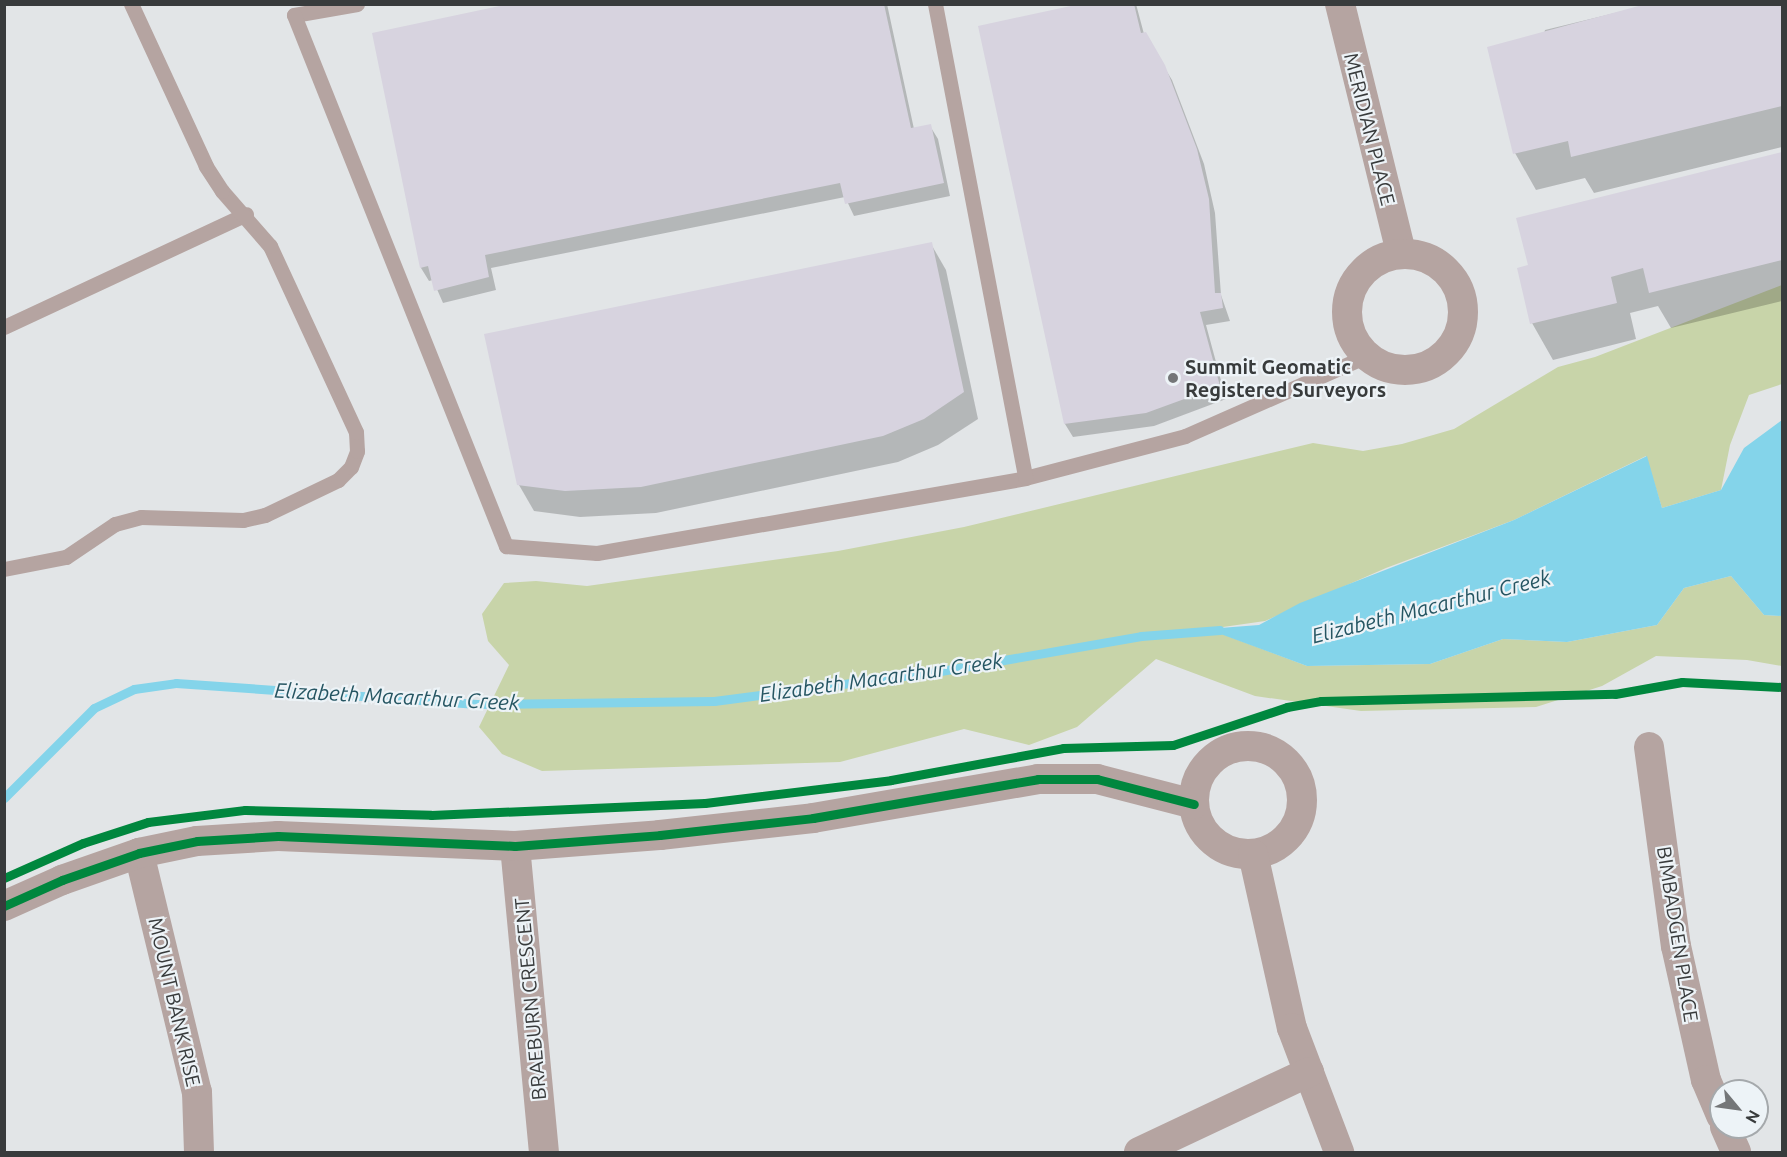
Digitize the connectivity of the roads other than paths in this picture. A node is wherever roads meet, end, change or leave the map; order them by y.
1 (131, 4) edge
2 (357, 4) edge
3 (935, 4) edge
4 (1340, 4) edge
5 (246, 214) junction
6 (1401, 254) junction
7 (4, 327) edge
8 (1366, 356) junction
9 (1025, 478) junction
10 (4, 568) edge
11 (1648, 747) dead end
12 (1194, 804) junction
13 (515, 846) junction
14 (139, 853) junction
15 (1253, 854) junction
16 (4, 906) edge
17 (1309, 1072) junction
18 (1709, 1087) edge
19 (199, 1152) edge
20 (544, 1152) edge
21 (1139, 1152) edge
22 (1339, 1152) edge

1 - 5 lane
2 - 9 lane
3 - 9 lane
4 - 6 street, MERIDIAN PLACE
5 - 7 lane
5 - 10 lane
6 - 8 street
6 - 8 street
8 - 9 lane
11 - 18 street, BIMBADGEN PLACE
12 - 13 street
12 - 15 street
12 - 15 street
13 - 14 street
13 - 20 street, BRAEBURN CRESCENT
14 - 16 street
14 - 19 street, MOUNT BANK RISE
15 - 17 street
17 - 21 street
17 - 22 street

